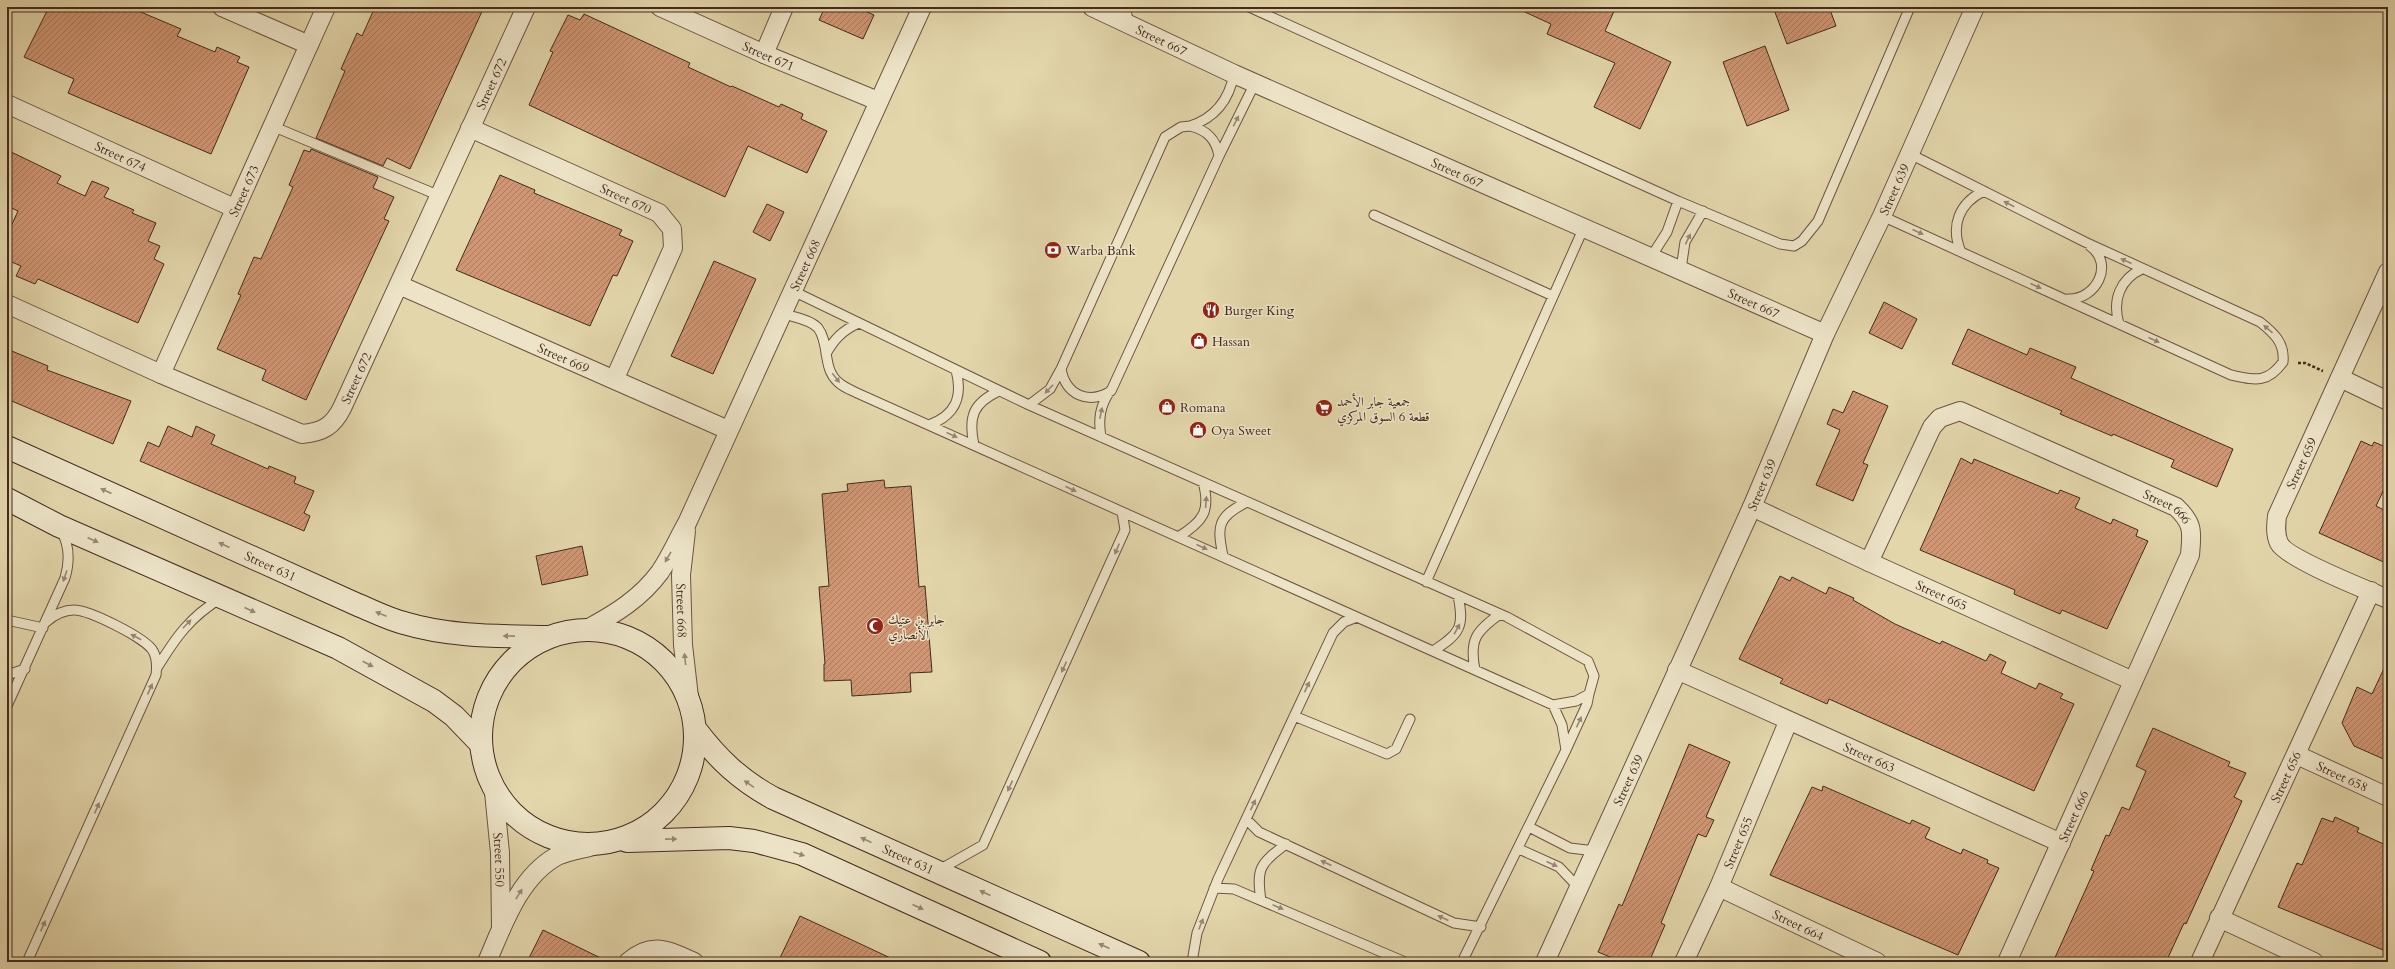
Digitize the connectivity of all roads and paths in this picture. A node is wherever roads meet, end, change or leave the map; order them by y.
1 (222, 7) edge
2 (326, 7) edge
3 (526, 7) edge
4 (660, 7) edge
5 (784, 7) edge
6 (922, 7) edge
7 (1094, 7) edge
8 (1249, 7) edge
9 (1910, 7) edge
10 (1975, 7) edge
11 (1127, 16) edge
12 (309, 45) junction
13 (764, 54) junction
14 (1234, 74) junction
15 (1255, 83) junction
16 (878, 101) junction
17 (7, 104) edge
18 (272, 126) junction
19 (1190, 126) junction
20 (470, 128) junction
21 (1910, 154) junction
22 (1219, 156) junction
23 (1984, 191) junction
24 (440, 196) junction
25 (1678, 200) junction
26 (234, 208) junction
27 (1703, 211) junction
28 (1374, 215) dead end
29 (1882, 216) junction
30 (1584, 228) junction
31 (2085, 242) junction
32 (1961, 252) junction
33 (1651, 257) junction
34 (2142, 268) junction
35 (1682, 269) junction
36 (2388, 272) edge
37 (399, 285) junction
38 (791, 290) junction
39 (1553, 296) junction
40 (2065, 299) junction
41 (7, 304) edge
42 (781, 313) junction
43 (859, 323) junction
44 (2119, 324) junction
45 (1825, 334) junction
46 (826, 354) junction
47 (2283, 362) junction
48 (1061, 369) junction
49 (956, 370) junction
50 (161, 374) junction
51 (615, 378) junction
52 (2340, 378) junction
53 (999, 391) junction
54 (1111, 391) junction
55 (2388, 401) edge
56 (1029, 405) junction
57 (929, 425) junction
58 (728, 430) junction
59 (1101, 437) junction
60 (974, 445) junction
61 (7, 446) edge
62 (1203, 482) junction
63 (7, 499) edge
64 (1247, 502) junction
65 (1752, 506) junction
66 (1122, 512) junction
67 (687, 523) junction
68 (59, 526) junction
69 (1178, 537) junction
70 (1223, 556) junction
71 (1869, 562) junction
72 (1426, 582) junction
73 (2371, 591) junction
74 (1458, 596) junction
75 (223, 597) junction
76 (2388, 599) edge
77 (1500, 614) junction
78 (1357, 617) junction
79 (7, 620) edge
80 (44, 625) junction
81 (587, 629) junction
82 (548, 637) junction
83 (1432, 651) junction
84 (24, 668) junction
85 (157, 668) junction
86 (1475, 670) junction
87 (1677, 670) junction
88 (7, 675) edge
89 (2133, 681) junction
90 (1589, 694) junction
91 (689, 697) junction
92 (1553, 705) junction
93 (7, 706) edge
94 (1294, 716) junction
95 (1410, 719) dead end
96 (1788, 722) junction
97 (696, 730) junction
98 (480, 743) junction
99 (1566, 750) junction
100 (2297, 755) junction
101 (494, 792) junction
102 (2388, 797) edge
103 (1246, 819) junction
104 (1529, 828) junction
105 (618, 841) junction
106 (2061, 843) junction
107 (1286, 844) junction
108 (593, 846) junction
109 (1519, 849) junction
110 (1595, 851) junction
111 (937, 871) junction
112 (1719, 887) junction
113 (1214, 888) junction
114 (1579, 888) junction
115 (1261, 900) junction
116 (2219, 918) junction
117 (1481, 927) junction
118 (501, 928) junction
119 (27, 962) edge
120 (486, 962) edge
121 (628, 962) edge
122 (694, 962) edge
123 (1040, 962) edge
124 (1139, 962) edge
125 (1192, 962) edge
126 (1405, 962) edge
127 (1462, 962) edge
128 (1545, 962) edge
129 (1684, 962) edge
130 (1877, 962) edge
131 (2007, 962) edge
132 (2200, 962) edge
133 (2314, 962) edge

1 - 12 street
2 - 12 street, Street 673
3 - 20 street, Street 672
4 - 13 street, Street 671
5 - 13 street
6 - 16 street, Street 668
7 - 11 street, Street 667
8 - 25 lane
9 - 27 lane
10 - 21 street, Street 639
11 - 14 street, Street 667
12 - 18 street, Street 673
13 - 16 street, Street 671
14 - 15 street, Street 667
14 - 19 lane
22 -> 15 lane
15 - 30 street, Street 667
16 - 38 street, Street 668
17 - 26 street, Street 674
18 - 24 lane
18 - 26 street, Street 673
19 - 22 lane
19 - 48 lane
20 - 24 street, Street 672
20 - 51 street, Street 670
21 - 23 lane
21 - 29 street, Street 639
22 - 54 lane
31 -> 23 lane
23 - 32 lane
24 - 37 street, Street 672
25 - 27 lane
25 - 33 lane
26 - 50 street, Street 673
35 -> 27 lane
28 - 39 lane
29 -> 32 lane
29 - 45 street, Street 639
30 - 33 street, Street 667
30 - 39 lane
34 -> 31 lane
31 - 40 lane
32 -> 40 lane
33 - 35 street, Street 667
34 - 44 lane
47 -> 34 lane
35 - 45 street, Street 667
36 - 52 street, Street 659
37 - 50 street, Street 672
37 - 51 street, Street 669
38 - 42 street, Street 668
38 - 43 lane
39 - 72 lane
40 - 44 lane
41 - 50 street, Street 672
42 - 46 lane
42 - 58 street, Street 668
43 - 46 lane
43 - 49 lane
44 -> 47 lane
45 - 65 street, Street 639
46 -> 57 lane
47 - 52 path
48 - 54 lane
48 -> 56 lane
49 - 53 lane
49 - 57 lane
51 - 58 street, Street 669
52 - 55 street
52 - 73 street, Street 659
53 - 56 lane
53 - 60 lane
59 -> 54 lane
56 - 59 lane
57 -> 60 lane
58 - 67 street, Street 668
59 - 62 lane
60 -> 66 lane
82 -> 61 main road, Street 631
62 - 64 lane
69 -> 62 lane
63 - 68 main road
64 - 70 lane
64 - 72 lane
65 - 71 street, Street 665
65 - 87 street, Street 639
66 - 69 lane
66 -> 111 lane
67 -> 81 street, Street 668
91 -> 67 street, Street 668
68 -> 75 main road
68 -> 80 lane
69 -> 70 lane
70 - 78 lane
71 - 89 street, Street 665
71 - 89 street, Street 666
72 - 74 lane
73 - 76 street, Street 659
73 - 100 street, Street 656
74 - 77 lane
83 -> 74 lane
85 -> 75 lane
75 -> 98 main road
77 - 86 lane
77 - 90 lane
78 - 83 lane
94 -> 78 lane
79 - 80 lane
80 - 84 lane
85 -> 80 lane
81 - 82 main road
81 - 91 main road
82 - 98 main road
83 - 86 lane
84 - 88 lane
84 - 93 lane
119 -> 85 lane
86 - 92 lane
87 - 96 street, Street 663
87 - 110 street, Street 639
89 - 106 street, Street 666
90 - 92 lane
99 -> 90 lane
91 - 97 main road
92 - 99 lane
94 - 95 lane
103 -> 94 lane
96 - 106 street, Street 663
96 - 112 street, Street 655
97 - 105 main road
111 -> 97 main road, Street 631
98 - 101 main road
99 - 104 lane
100 - 102 street, Street 658
100 - 116 street, Street 656
101 - 108 main road
101 - 118 street, Street 550
103 - 107 lane
103 - 113 lane
104 - 109 lane
104 - 110 lane
105 - 108 main road
105 -> 123 main road
106 - 131 street, Street 666
107 - 115 lane
117 -> 107 lane
118 -> 108 street, Street 550
109 -> 114 lane
109 - 117 lane
110 - 114 street, Street 639
124 -> 111 main road, Street 631
112 - 129 street, Street 655
112 - 130 street, Street 664
113 - 115 lane
125 -> 113 lane
114 - 128 street, Street 639
115 -> 126 lane
116 - 132 street, Street 656
116 - 133 street
117 - 127 lane
118 - 120 street, Street 550
121 - 122 street

